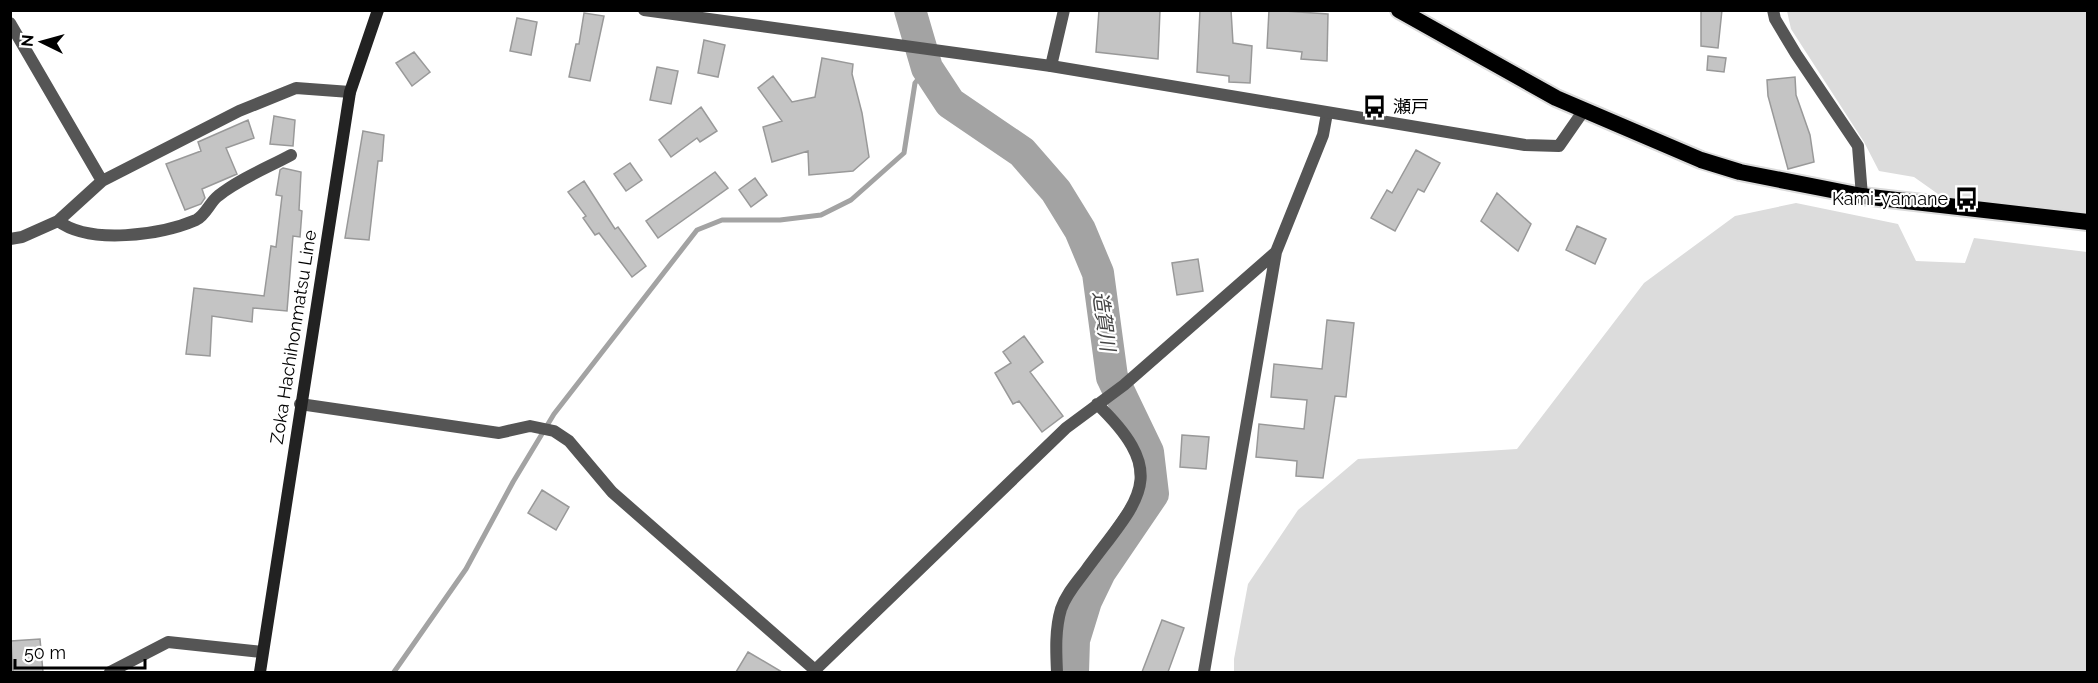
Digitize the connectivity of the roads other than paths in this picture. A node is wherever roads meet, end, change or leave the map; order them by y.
1 (378, 10) edge
2 (644, 10) edge
3 (1064, 10) edge
4 (1399, 10) edge
5 (1773, 10) edge
6 (10, 23) edge
7 (1051, 66) junction
8 (350, 92) junction
9 (1584, 110) junction
10 (1327, 113) junction
11 (291, 156) dead end
12 (102, 181) junction
13 (1862, 196) junction
14 (58, 221) junction
15 (2088, 222) edge
16 (10, 238) edge
17 (1276, 252) junction
18 (300, 404) junction
19 (1097, 404) junction
20 (262, 652) junction
21 (814, 671) edge
22 (110, 672) edge
23 (260, 672) edge
24 (1057, 672) edge
25 (1204, 672) edge

1 - 8 main road, Zoka Hachihonmatsu Line
2 - 7 street
3 - 7 street
4 - 9 highway
5 - 13 street
6 - 12 street
7 - 10 street
8 - 12 street
8 - 18 main road, Zoka Hachihonmatsu Line
9 - 10 street
9 - 13 highway
10 - 17 street
11 - 14 street
12 - 14 street
13 - 15 highway
14 - 16 street
17 - 19 street
17 - 25 street
18 - 20 main road, Zoka Hachihonmatsu Line
18 - 21 street
19 - 21 street
19 - 24 street
20 - 22 street
20 - 23 main road, Zoka Hachihonmatsu Line

